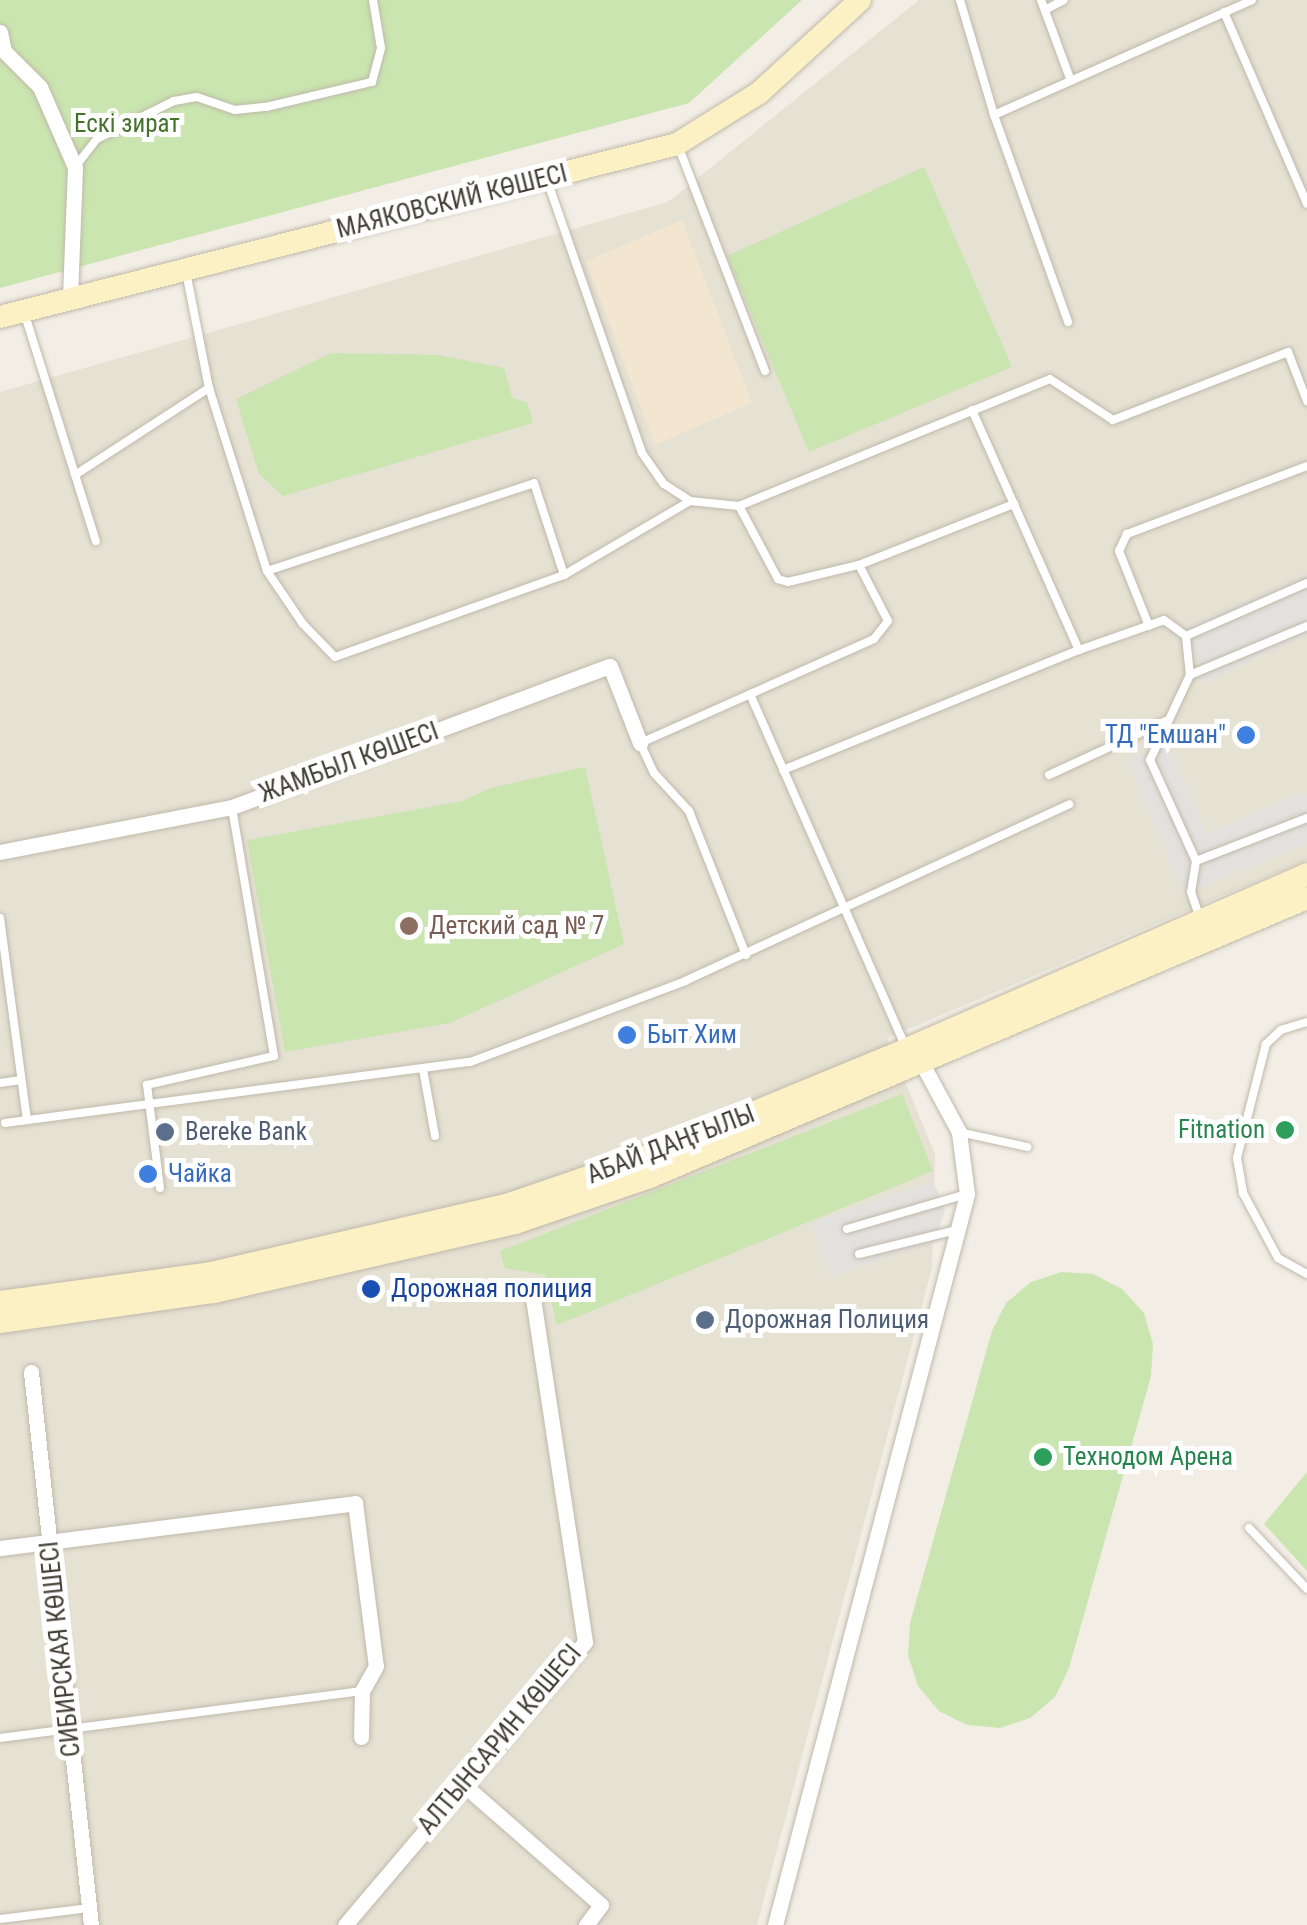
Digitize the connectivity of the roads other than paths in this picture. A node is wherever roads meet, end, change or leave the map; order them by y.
1 (373, 0) edge
2 (860, 0) edge
3 (960, 0) edge
4 (1041, 0) edge
5 (1064, 0) edge
6 (1252, 0) edge
7 (1045, 10) junction
8 (1224, 12) junction
9 (0, 32) edge
10 (1071, 81) junction
11 (994, 115) junction
12 (678, 144) junction
13 (74, 166) junction
14 (547, 180) junction
15 (1307, 204) edge
16 (186, 267) junction
17 (70, 298) junction
18 (24, 311) junction
19 (0, 317) edge
20 (1068, 322) dead end
21 (765, 371) dead end
22 (209, 388) junction
23 (1307, 401) edge
24 (972, 410) junction
25 (1307, 466) edge
26 (75, 474) junction
27 (690, 501) junction
28 (1014, 504) junction
29 (740, 506) junction
30 (96, 542) dead end
31 (859, 564) junction
32 (267, 571) junction
33 (564, 575) junction
34 (1307, 583) edge
35 (1149, 626) junction
36 (1307, 626) edge
37 (1186, 636) junction
38 (1079, 650) junction
39 (1190, 675) junction
40 (750, 694) junction
41 (1169, 720) junction
42 (640, 743) junction
43 (784, 770) junction
44 (1050, 774) dead end
45 (1069, 804) dead end
46 (232, 806) junction
47 (1307, 818) edge
48 (0, 852) edge
49 (1196, 861) junction
50 (1307, 874) edge
51 (1307, 898) edge
52 (844, 911) junction
53 (0, 918) edge
54 (1200, 920) junction
55 (746, 954) junction
56 (1307, 1022) edge
57 (917, 1056) junction
58 (423, 1069) junction
59 (21, 1080) junction
60 (0, 1083) edge
61 (150, 1104) junction
62 (27, 1120) junction
63 (5, 1123) dead end
64 (959, 1132) junction
65 (435, 1136) dead end
66 (1028, 1147) dead end
67 (160, 1188) dead end
68 (968, 1194) junction
69 (847, 1229) dead end
70 (958, 1230) junction
71 (859, 1254) dead end
72 (1307, 1274) edge
73 (532, 1292) dead end
74 (0, 1302) edge
75 (0, 1322) edge
76 (31, 1372) dead end
77 (1249, 1528) dead end
78 (49, 1541) junction
79 (0, 1548) edge
80 (1307, 1589) edge
81 (362, 1690) junction
82 (70, 1729) junction
83 (362, 1737) dead end
84 (0, 1738) edge
85 (464, 1784) junction
86 (90, 1908) junction
87 (0, 1918) edge
88 (91, 1925) edge
89 (345, 1925) edge
90 (586, 1925) edge
91 (775, 1925) edge

1 - 13 lane
2 - 12 main road, МАЯКОВСКИЙ КӨШЕСІ
3 - 11 lane
4 - 7 lane
5 - 7 lane
6 - 8 lane
7 - 10 lane
8 - 10 lane
8 - 15 lane
9 - 13 street
10 - 11 lane
11 - 20 lane
12 - 14 main road, МАЯКОВСКИЙ КӨШЕСІ
12 - 21 lane
13 - 17 street
14 - 16 main road, МАЯКОВСКИЙ КӨШЕСІ
14 - 27 lane
16 - 17 main road, МАЯКОВСКИЙ КӨШЕСІ
16 - 22 lane
17 - 18 main road, МАЯКОВСКИЙ КӨШЕСІ
18 - 19 main road, МАЯКОВСКИЙ КӨШЕСІ
18 - 26 lane
22 - 26 lane
22 - 32 lane
23 - 24 lane
24 - 28 lane
24 - 29 lane
25 - 35 lane
26 - 30 lane
27 - 29 lane
27 - 33 lane
28 - 31 lane
28 - 38 lane
29 - 31 lane
31 - 40 lane
32 - 33 lane
32 - 33 lane
34 - 37 lane
35 - 37 lane
35 - 38 lane
36 - 39 lane
37 - 39 lane
38 - 43 lane
39 - 41 lane
40 - 42 lane
40 - 43 lane
41 - 44 lane
41 - 49 lane
42 - 46 street, ЖАМБЫЛ КӨШЕСІ
42 - 55 lane
43 - 52 lane
45 - 52 lane
46 - 48 street, ЖАМБЫЛ КӨШЕСІ
46 - 61 lane
47 - 49 lane
49 - 54 lane
50 - 54 main road, АБАЙ ДАҢҒЫЛЫ
51 - 57 main road, АБАЙ ДАҢҒЫЛЫ
52 - 55 lane
52 - 57 lane
53 - 59 lane
54 - 57 main road, АБАЙ ДАҢҒЫЛЫ
55 - 58 lane
56 - 72 lane
57 - 64 street
57 - 74 main road, АБАЙ ДАҢҒЫЛЫ
57 - 75 main road, АБАЙ ДАҢҒЫЛЫ
58 - 61 lane
58 - 65 lane
59 - 60 lane
59 - 62 lane
61 - 62 lane
61 - 67 lane
62 - 63 lane
64 - 66 lane
64 - 68 street
68 - 69 lane
68 - 70 street
70 - 71 lane
70 - 91 street
73 - 85 street, АЛТЫНСАРИН КӨШЕСІ
76 - 78 street, СИБИРСКАЯ КӨШЕСІ
77 - 80 lane
78 - 79 street
78 - 81 street
78 - 82 street, СИБИРСКАЯ КӨШЕСІ
81 - 82 lane
81 - 83 street
82 - 84 lane
82 - 86 street, СИБИРСКАЯ КӨШЕСІ
85 - 89 street, АЛТЫНСАРИН КӨШЕСІ
85 - 90 street
86 - 87 lane
86 - 88 street, СИБИРСКАЯ КӨШЕСІ

